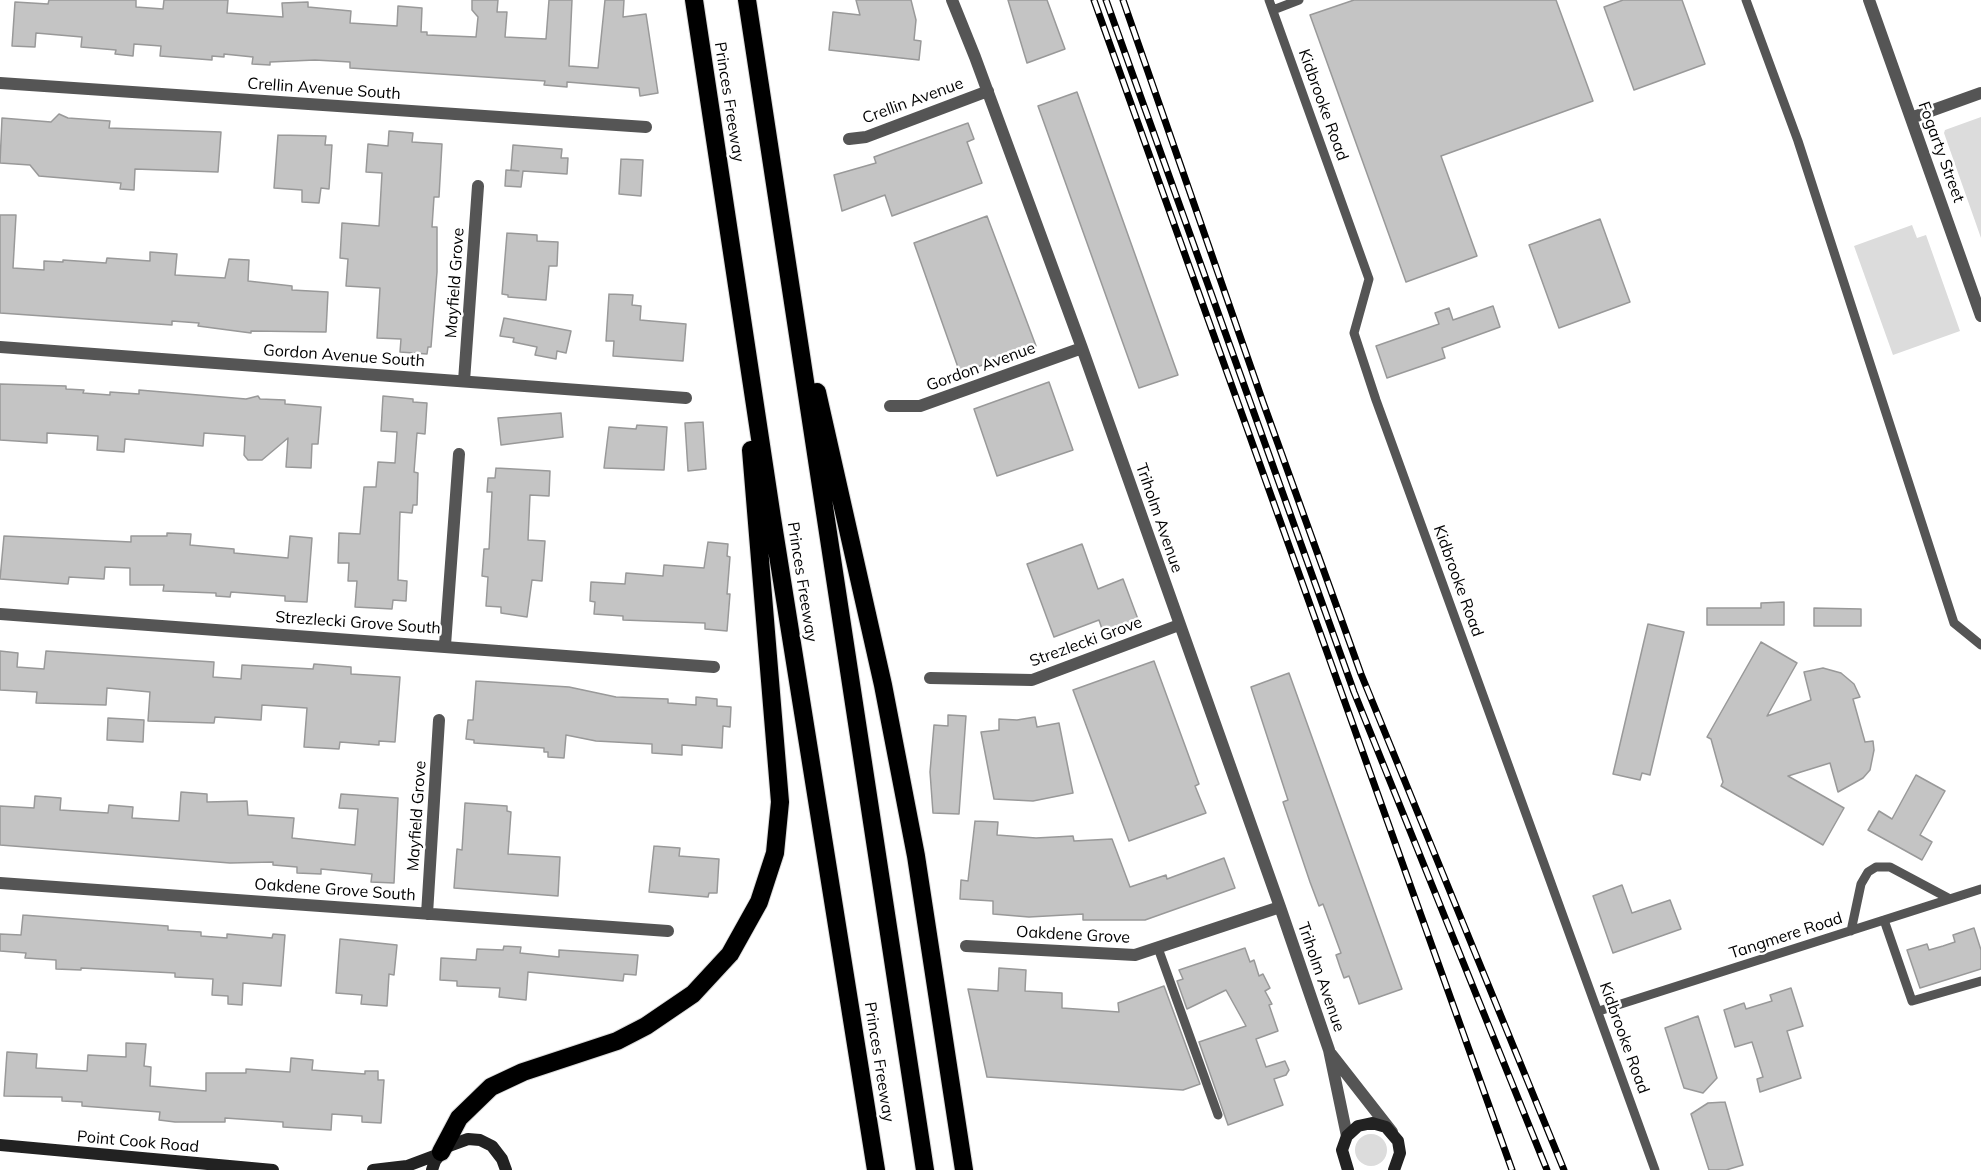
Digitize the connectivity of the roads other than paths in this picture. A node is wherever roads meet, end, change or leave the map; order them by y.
1 (694, 0) edge
2 (747, 0) edge
3 (952, 0) edge
4 (1269, 0) edge
5 (1299, 0) edge
6 (1746, 0) edge
7 (1869, 0) edge
8 (1273, 10) junction
9 (0, 83) edge
10 (988, 91) junction
11 (1981, 93) edge
12 (1911, 118) junction
13 (646, 127) dead end
14 (849, 140) dead end
15 (478, 186) dead end
16 (779, 218) junction
17 (741, 310) junction
18 (1981, 316) edge
19 (0, 347) edge
20 (1082, 348) junction
21 (464, 381) junction
22 (686, 398) dead end
23 (890, 406) dead end
24 (459, 454) dead end
25 (0, 614) edge
26 (1179, 625) junction
27 (445, 645) junction
28 (1981, 645) edge
29 (714, 667) dead end
30 (930, 678) dead end
31 (440, 720) dead end
32 (0, 883) edge
33 (1981, 890) edge
34 (1950, 899) junction
35 (1280, 906) junction
36 (427, 914) junction
37 (1884, 920) junction
38 (668, 931) dead end
39 (1851, 931) junction
40 (966, 946) dead end
41 (1158, 948) junction
42 (1981, 981) edge
43 (1599, 1011) junction
44 (1329, 1050) junction
45 (1218, 1115) dead end
46 (1392, 1132) junction
47 (1347, 1136) junction
48 (0, 1145) edge
49 (440, 1153) junction
50 (1400, 1153) junction
51 (273, 1170) edge
52 (373, 1170) edge
53 (432, 1170) edge
54 (506, 1170) edge
55 (876, 1170) edge
56 (925, 1170) edge
57 (964, 1170) edge
58 (1348, 1170) edge
59 (1394, 1170) edge
60 (1399, 1170) edge
61 (1655, 1170) edge

1 - 17 highway, Princes Freeway
2 - 16 highway, Princes Freeway
3 - 10 street, Triholm Avenue
4 - 8 lane, Kidbrooke Road
5 - 8 lane
6 - 28 lane
7 - 12 street, Fogarty Street
8 - 43 lane, Kidbrooke Road
9 - 13 street, Crellin Avenue South
10 - 14 street, Crellin Avenue
10 - 20 street, Triholm Avenue
11 - 12 street
12 - 18 street, Fogarty Street
15 - 21 street, Mayfield Grove
16 - 56 highway, Princes Freeway
16 - 57 highway
17 - 49 highway
17 - 55 highway, Princes Freeway
19 - 21 street, Gordon Avenue South
20 - 23 street, Gordon Avenue
20 - 26 street, Triholm Avenue
21 - 22 street, Gordon Avenue South
24 - 27 street
25 - 27 street, Strezlecki Grove South
26 - 30 street, Strezlecki Grove
26 - 35 street, Triholm Avenue
27 - 29 street, Strezlecki Grove South
31 - 36 street, Mayfield Grove
32 - 36 street, Oakdene Grove South
33 - 34 lane, Tangmere Road
34 - 37 lane, Tangmere Road
34 - 39 lane
35 - 41 street, Oakdene Grove
35 - 44 street, Triholm Avenue
36 - 38 street, Oakdene Grove South
37 - 39 lane, Tangmere Road
37 - 42 lane
39 - 43 lane, Tangmere Road
40 - 41 street, Oakdene Grove
41 - 45 lane
43 - 61 lane, Kidbrooke Road
44 - 46 street, Triholm Avenue
44 - 47 street, Triholm Avenue
46 - 47 main road
46 - 50 main road
47 - 58 main road
48 - 51 main road, Point Cook Road
49 - 52 main road
49 - 53 main road
49 - 54 main road
50 - 59 main road
50 - 60 main road

